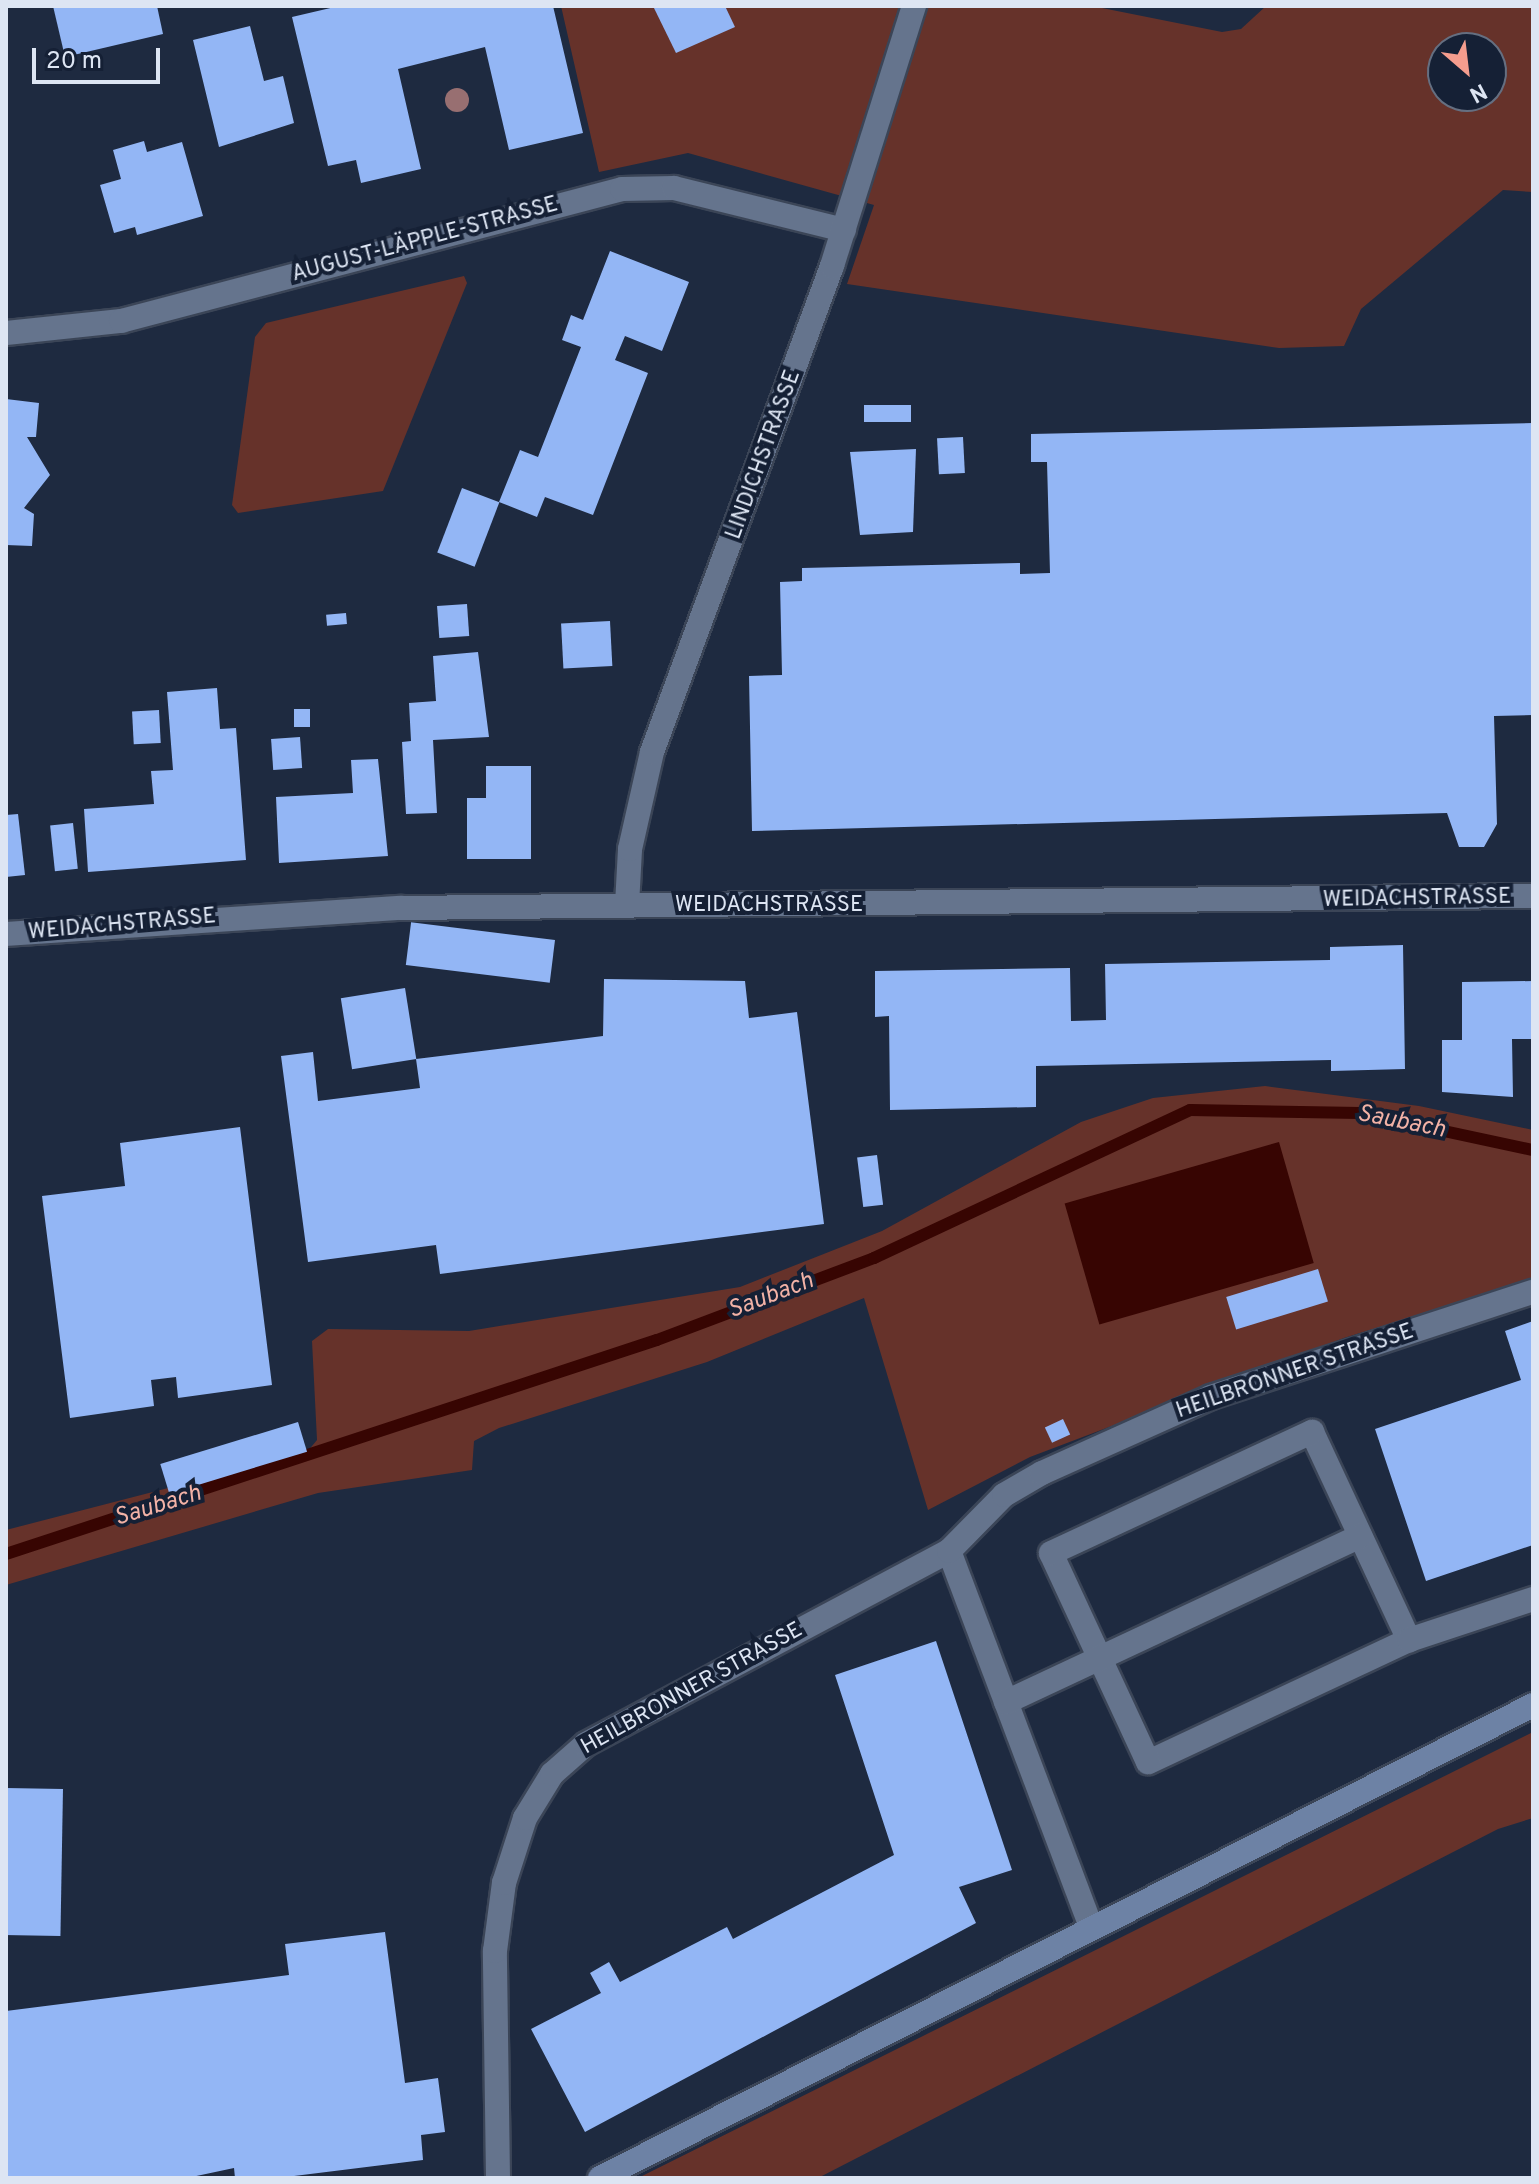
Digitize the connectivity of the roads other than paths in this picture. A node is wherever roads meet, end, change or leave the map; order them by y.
1 (914, 6) edge
2 (844, 230) junction
3 (6, 333) edge
4 (1533, 896) edge
5 (627, 905) junction
6 (6, 934) edge
7 (1533, 1292) edge
8 (1360, 1536) junction
9 (949, 1551) junction
10 (1533, 1599) edge
11 (1409, 1640) junction
12 (1100, 1658) junction
13 (1006, 1702) junction
14 (1533, 1705) edge
15 (1091, 1927) junction
16 (498, 2178) edge
17 (600, 2178) edge

1 - 2 street, LINDICHSTRASSE
2 - 3 street, AUGUST-LÄPPLE-STRASSE
2 - 5 street, LINDICHSTRASSE
4 - 5 street, WEIDACHSTRASSE
5 - 6 street, WEIDACHSTRASSE
7 - 9 street, HEILBRONNER STRASSE
8 - 11 street
8 - 12 street
8 - 12 street
9 - 13 street
9 - 16 street, HEILBRONNER STRASSE
10 - 11 street
11 - 12 street
12 - 13 street
13 - 15 street
14 - 15 street
15 - 17 street

